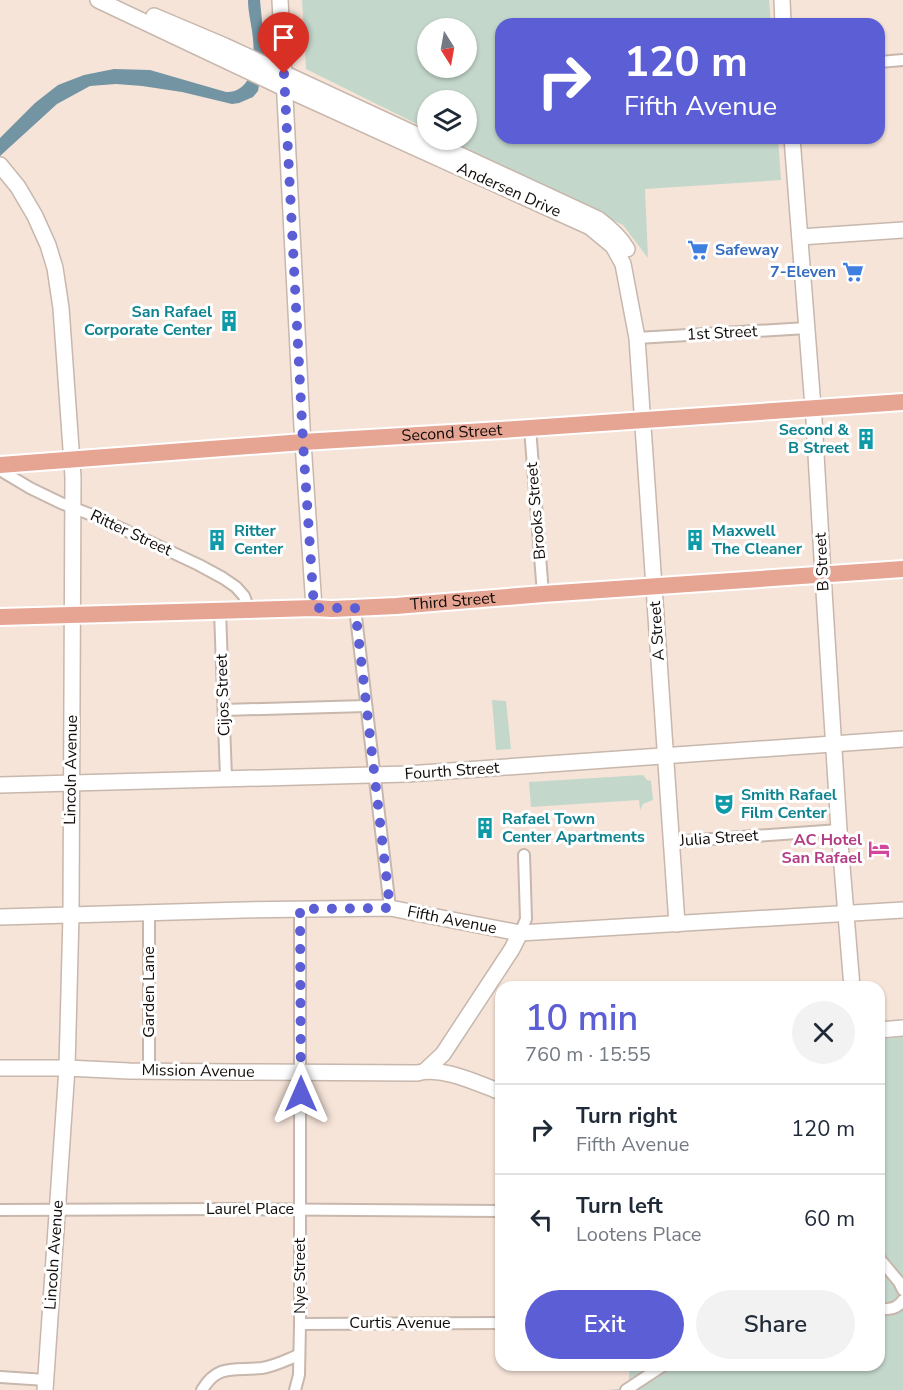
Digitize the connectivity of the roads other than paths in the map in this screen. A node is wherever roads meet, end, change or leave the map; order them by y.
1 (98, 0) edge
2 (118, 0) edge
3 (280, 0) edge
4 (782, 0) edge
5 (783, 18) edge
6 (281, 36) junction
7 (225, 53) junction
8 (903, 60) edge
9 (885, 62) edge
10 (266, 67) junction
11 (284, 81) junction
12 (319, 103) junction
13 (286, 125) junction
14 (792, 144) edge
15 (2, 167) edge
16 (903, 230) edge
17 (800, 237) junction
18 (624, 254) junction
19 (807, 328) junction
20 (637, 338) junction
21 (903, 402) edge
22 (813, 409) junction
23 (643, 420) junction
24 (530, 428) junction
25 (303, 442) junction
26 (72, 459) junction
27 (0, 467) edge
28 (73, 508) junction
29 (903, 569) edge
30 (823, 575) junction
31 (654, 586) junction
32 (543, 594) junction
33 (314, 608) junction
34 (355, 608) junction
35 (249, 610) junction
36 (220, 611) junction
37 (72, 615) junction
38 (0, 617) edge
39 (366, 706) junction
40 (224, 710) junction
41 (903, 739) edge
42 (834, 744) junction
43 (666, 756) junction
44 (375, 775) junction
45 (226, 778) junction
46 (71, 783) junction
47 (0, 785) edge
48 (839, 830) junction
49 (671, 842) junction
50 (524, 855) dead end
51 (390, 908) junction
52 (300, 909) junction
53 (903, 910) edge
54 (150, 913) junction
55 (845, 913) junction
56 (71, 915) junction
57 (0, 917) edge
58 (677, 924) junction
59 (520, 933) junction
60 (851, 981) edge
61 (903, 1028) edge
62 (885, 1030) edge
63 (0, 1068) edge
64 (67, 1068) junction
65 (426, 1070) junction
66 (149, 1071) junction
67 (301, 1072) junction
68 (495, 1090) edge
69 (300, 1209) junction
70 (0, 1210) edge
71 (57, 1210) junction
72 (495, 1210) edge
73 (885, 1265) edge
74 (903, 1290) edge
75 (903, 1300) edge
76 (885, 1309) edge
77 (495, 1323) edge
78 (300, 1324) junction
79 (299, 1355) junction
80 (655, 1371) edge
81 (0, 1377) edge
82 (45, 1385) edge
83 (201, 1390) edge
84 (295, 1390) edge
85 (626, 1390) edge

1 - 7 street, Andersen Drive
2 - 7 street, Andersen Drive
3 - 6 street
4 - 5 street
6 - 10 street
6 - 11 street
7 - 10 street, Andersen Drive
7 - 10 street, Andersen Drive
8 - 9 street
10 - 11 street, Andersen Drive
11 - 12 street, Andersen Drive
11 - 13 street
11 - 18 street, Andersen Drive
12 - 13 street
12 - 18 street, Andersen Drive
13 - 25 street
14 - 17 street, B Street
15 - 26 street, Lincoln Avenue
16 - 17 street
17 - 19 street, B Street
18 - 20 street, A Street
19 - 20 street, 1st Street
19 - 22 street, B Street
20 - 23 street, A Street
21 - 22 main road, Second Street
22 - 23 main road, Second Street
22 - 30 street, B Street
23 - 24 main road, Second Street
23 - 31 street, A Street
24 - 25 main road, Second Street
24 - 32 street, Brooks Street
25 - 26 main road, Second Street
25 - 33 street
26 - 27 main road, Second Street
26 - 28 street, Lincoln Avenue
27 - 28 street, Ritter Street
28 - 35 street, Ritter Street
28 - 37 street, Lincoln Avenue
29 - 30 main road, Third Street
30 - 31 main road, Third Street
30 - 42 street, B Street
31 - 32 main road, Third Street
31 - 43 street, A Street
32 - 34 main road, Third Street
33 - 34 main road, Third Street
33 - 35 main road, Third Street
34 - 39 street
35 - 36 main road, Third Street
36 - 37 main road, Third Street
36 - 40 street, Cijos Street
37 - 38 main road, Third Street
37 - 46 street, Lincoln Avenue
39 - 40 street
39 - 44 street
40 - 45 street, Cijos Street
41 - 42 street, Fourth Street
42 - 43 street, Fourth Street
42 - 48 street, B Street
43 - 44 street, Fourth Street
43 - 49 street, A Street
44 - 45 street, Fourth Street
44 - 51 street
45 - 46 street, Fourth Street
46 - 47 street, Fourth Street
46 - 56 street, Lincoln Avenue
48 - 49 street, Julia Street
48 - 55 street, B Street
49 - 58 street, A Street
50 - 59 street
51 - 52 street, Fifth Avenue
51 - 59 street, Fifth Avenue
52 - 54 street, Fifth Avenue
52 - 67 street, Nye Street
53 - 55 street, Fifth Avenue
54 - 56 street, Fifth Avenue
54 - 66 street, Garden Lane
55 - 58 street, Fifth Avenue
55 - 60 street, B Street
56 - 57 street, Fifth Avenue
56 - 64 street, Lincoln Avenue
58 - 59 street, Fifth Avenue
59 - 65 street
61 - 62 street
63 - 64 street, Mission Avenue
64 - 66 street, Mission Avenue
64 - 71 street, Lincoln Avenue
65 - 67 street, Mission Avenue
65 - 68 street, Mission Avenue
66 - 67 street, Mission Avenue
67 - 69 street, Nye Street
69 - 71 street, Laurel Place
69 - 72 street, Laurel Place
69 - 78 street, Nye Street
70 - 71 street, Laurel Place
71 - 82 street, Lincoln Avenue
73 - 74 street
75 - 76 street
77 - 78 street, Curtis Avenue
78 - 79 street, Nye Street
79 - 83 street
79 - 84 street, Nye Street
80 - 85 street
81 - 82 street

